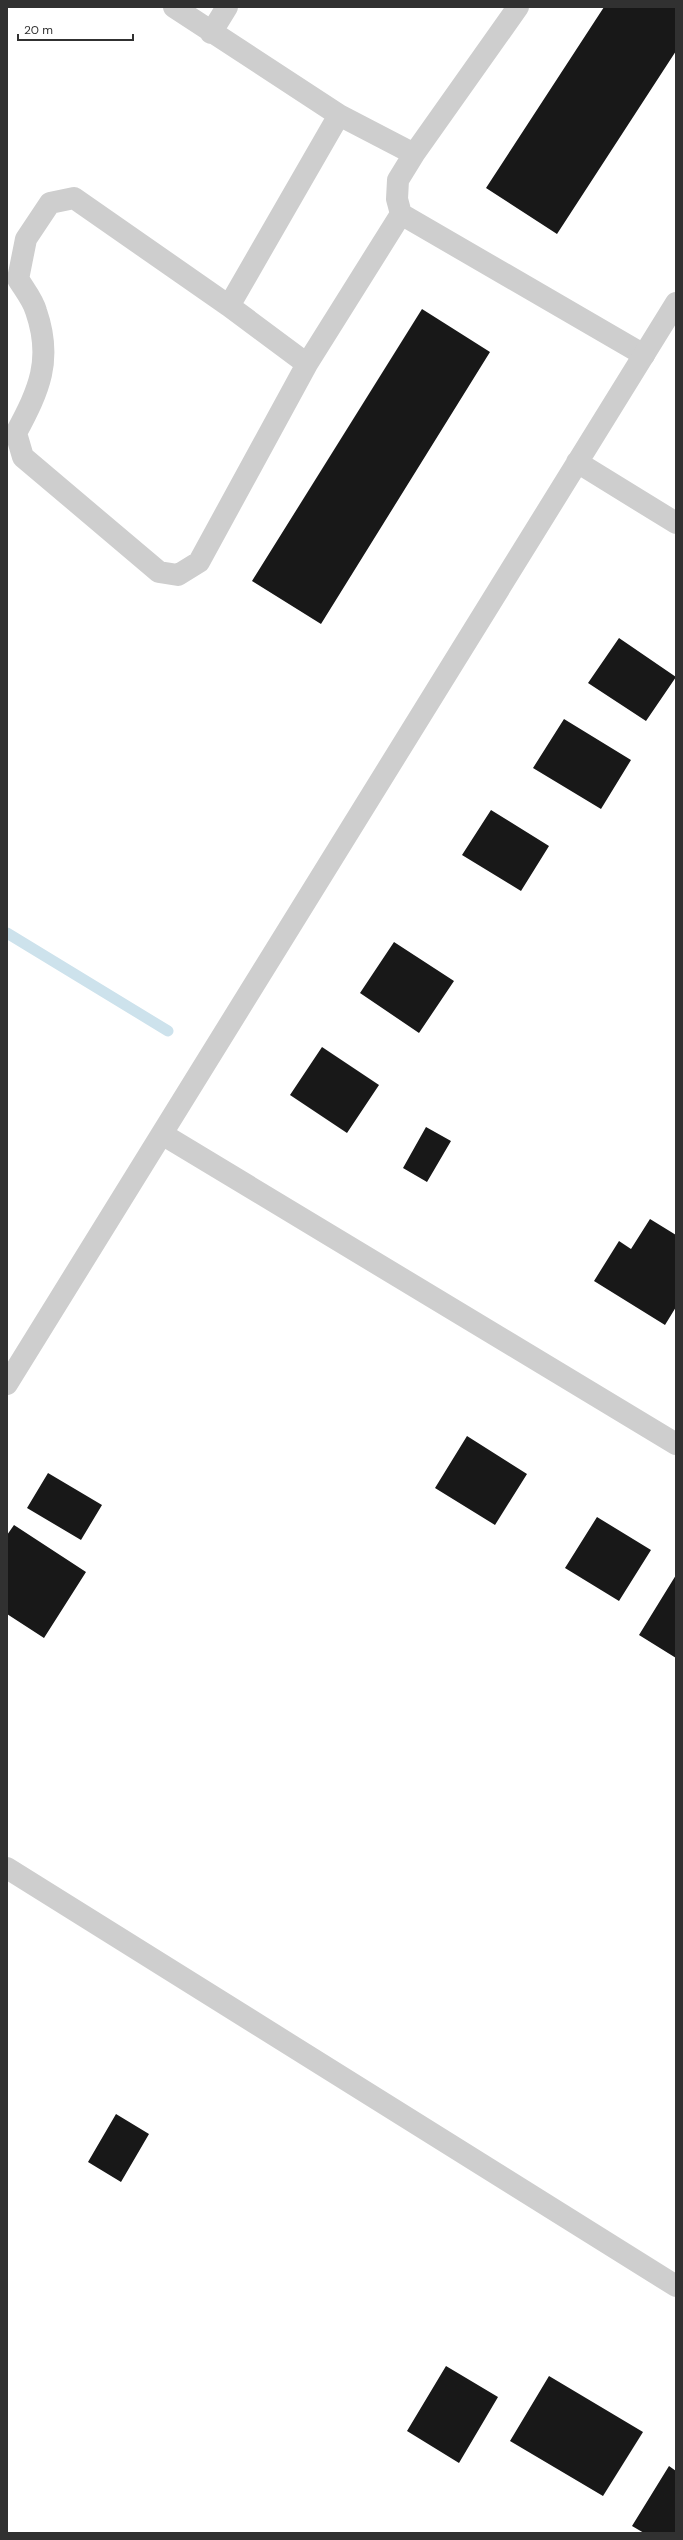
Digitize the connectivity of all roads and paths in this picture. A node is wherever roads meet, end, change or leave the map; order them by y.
1 (174, 7) edge
2 (227, 7) edge
3 (518, 7) edge
4 (211, 33) junction
5 (339, 115) junction
6 (414, 154) junction
7 (401, 214) junction
8 (676, 302) edge
9 (229, 306) junction
10 (644, 355) junction
11 (307, 364) junction
12 (577, 462) junction
13 (676, 523) edge
14 (162, 1134) junction
15 (7, 1384) edge
16 (676, 1444) edge
17 (7, 1868) edge
18 (676, 2286) edge

1 - 4 street
2 - 4 street
3 - 6 street
4 - 5 street
5 - 6 street
5 - 9 street
6 - 7 street
7 - 10 street
7 - 11 street
8 - 10 street
9 - 11 street
9 - 11 street
10 - 12 street
12 - 13 street
12 - 14 street
14 - 15 street
14 - 16 street
17 - 18 street

